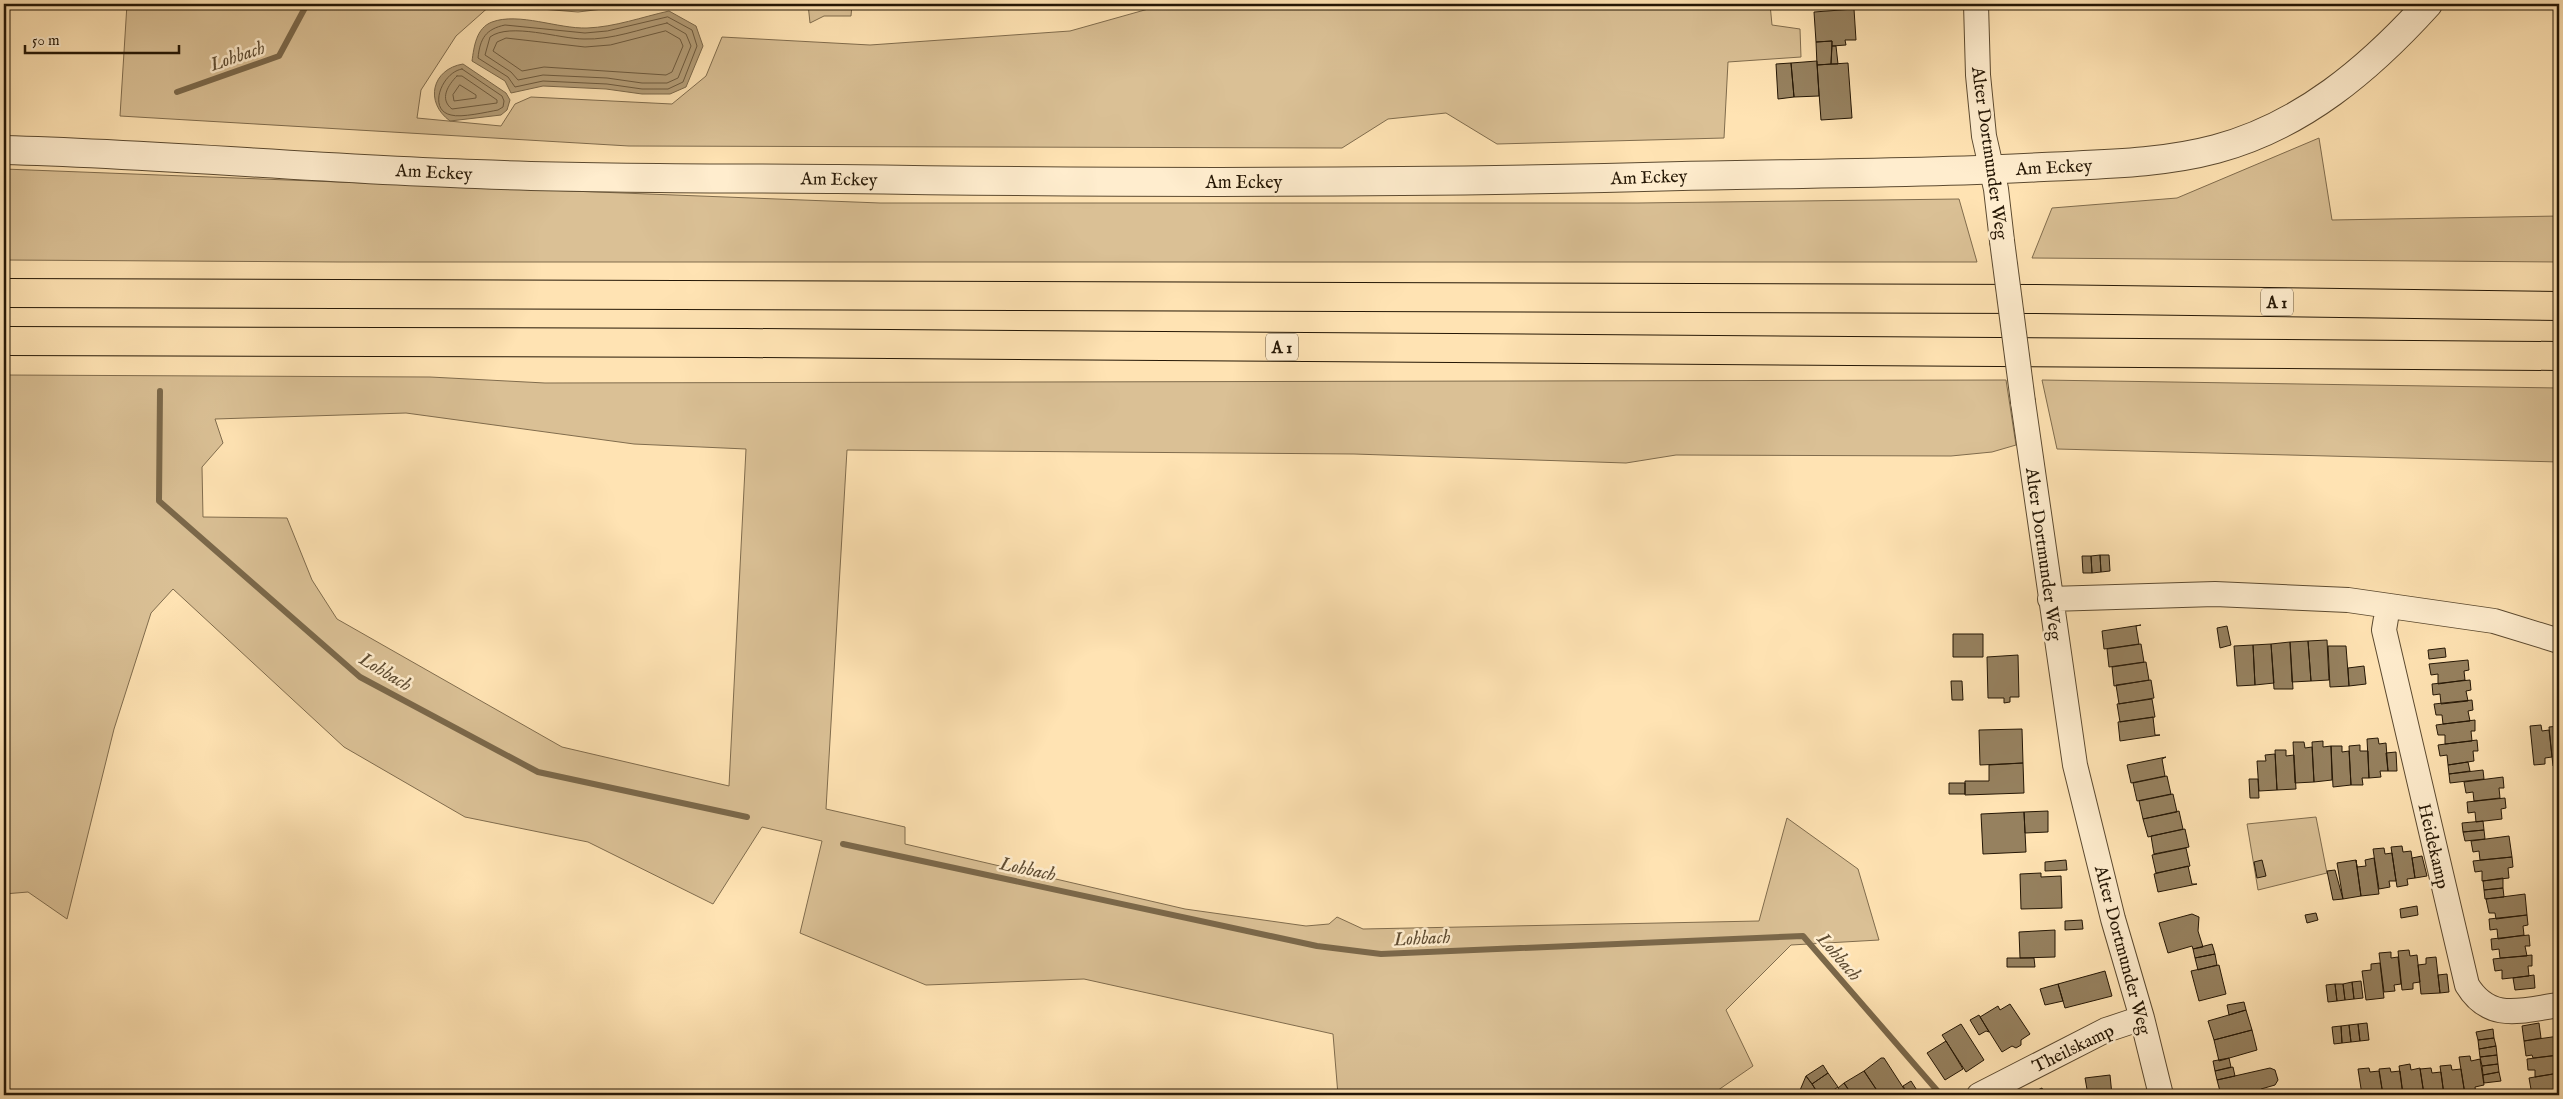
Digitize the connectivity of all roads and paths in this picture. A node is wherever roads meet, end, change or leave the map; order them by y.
1 (1976, 4) edge
2 (2428, 4) edge
3 (6, 150) edge
4 (1992, 170) junction
5 (4, 293) edge
6 (2559, 296) edge
7 (2518, 305) junction
8 (2559, 306) edge
9 (4, 341) edge
10 (2559, 356) edge
11 (2050, 599) junction
12 (2388, 606) junction
13 (2559, 641) edge
14 (2559, 1005) edge
15 (2142, 1018) junction
16 (1979, 1095) edge
17 (2161, 1095) edge

1 - 4 street, Alter Dortmunder Weg
2 - 4 street, Am Eckey
3 - 4 street, Am Eckey
4 - 11 street, Alter Dortmunder Weg, bridge
5 - 7 highway, A 1
6 - 7 highway
7 - 8 highway, A 1
9 - 10 highway, A 1
11 - 12 street
11 - 15 street, Alter Dortmunder Weg
12 - 13 street
12 - 14 street, Heidekamp
15 - 16 street, Theilskamp
15 - 17 street, Alter Dortmunder Weg

